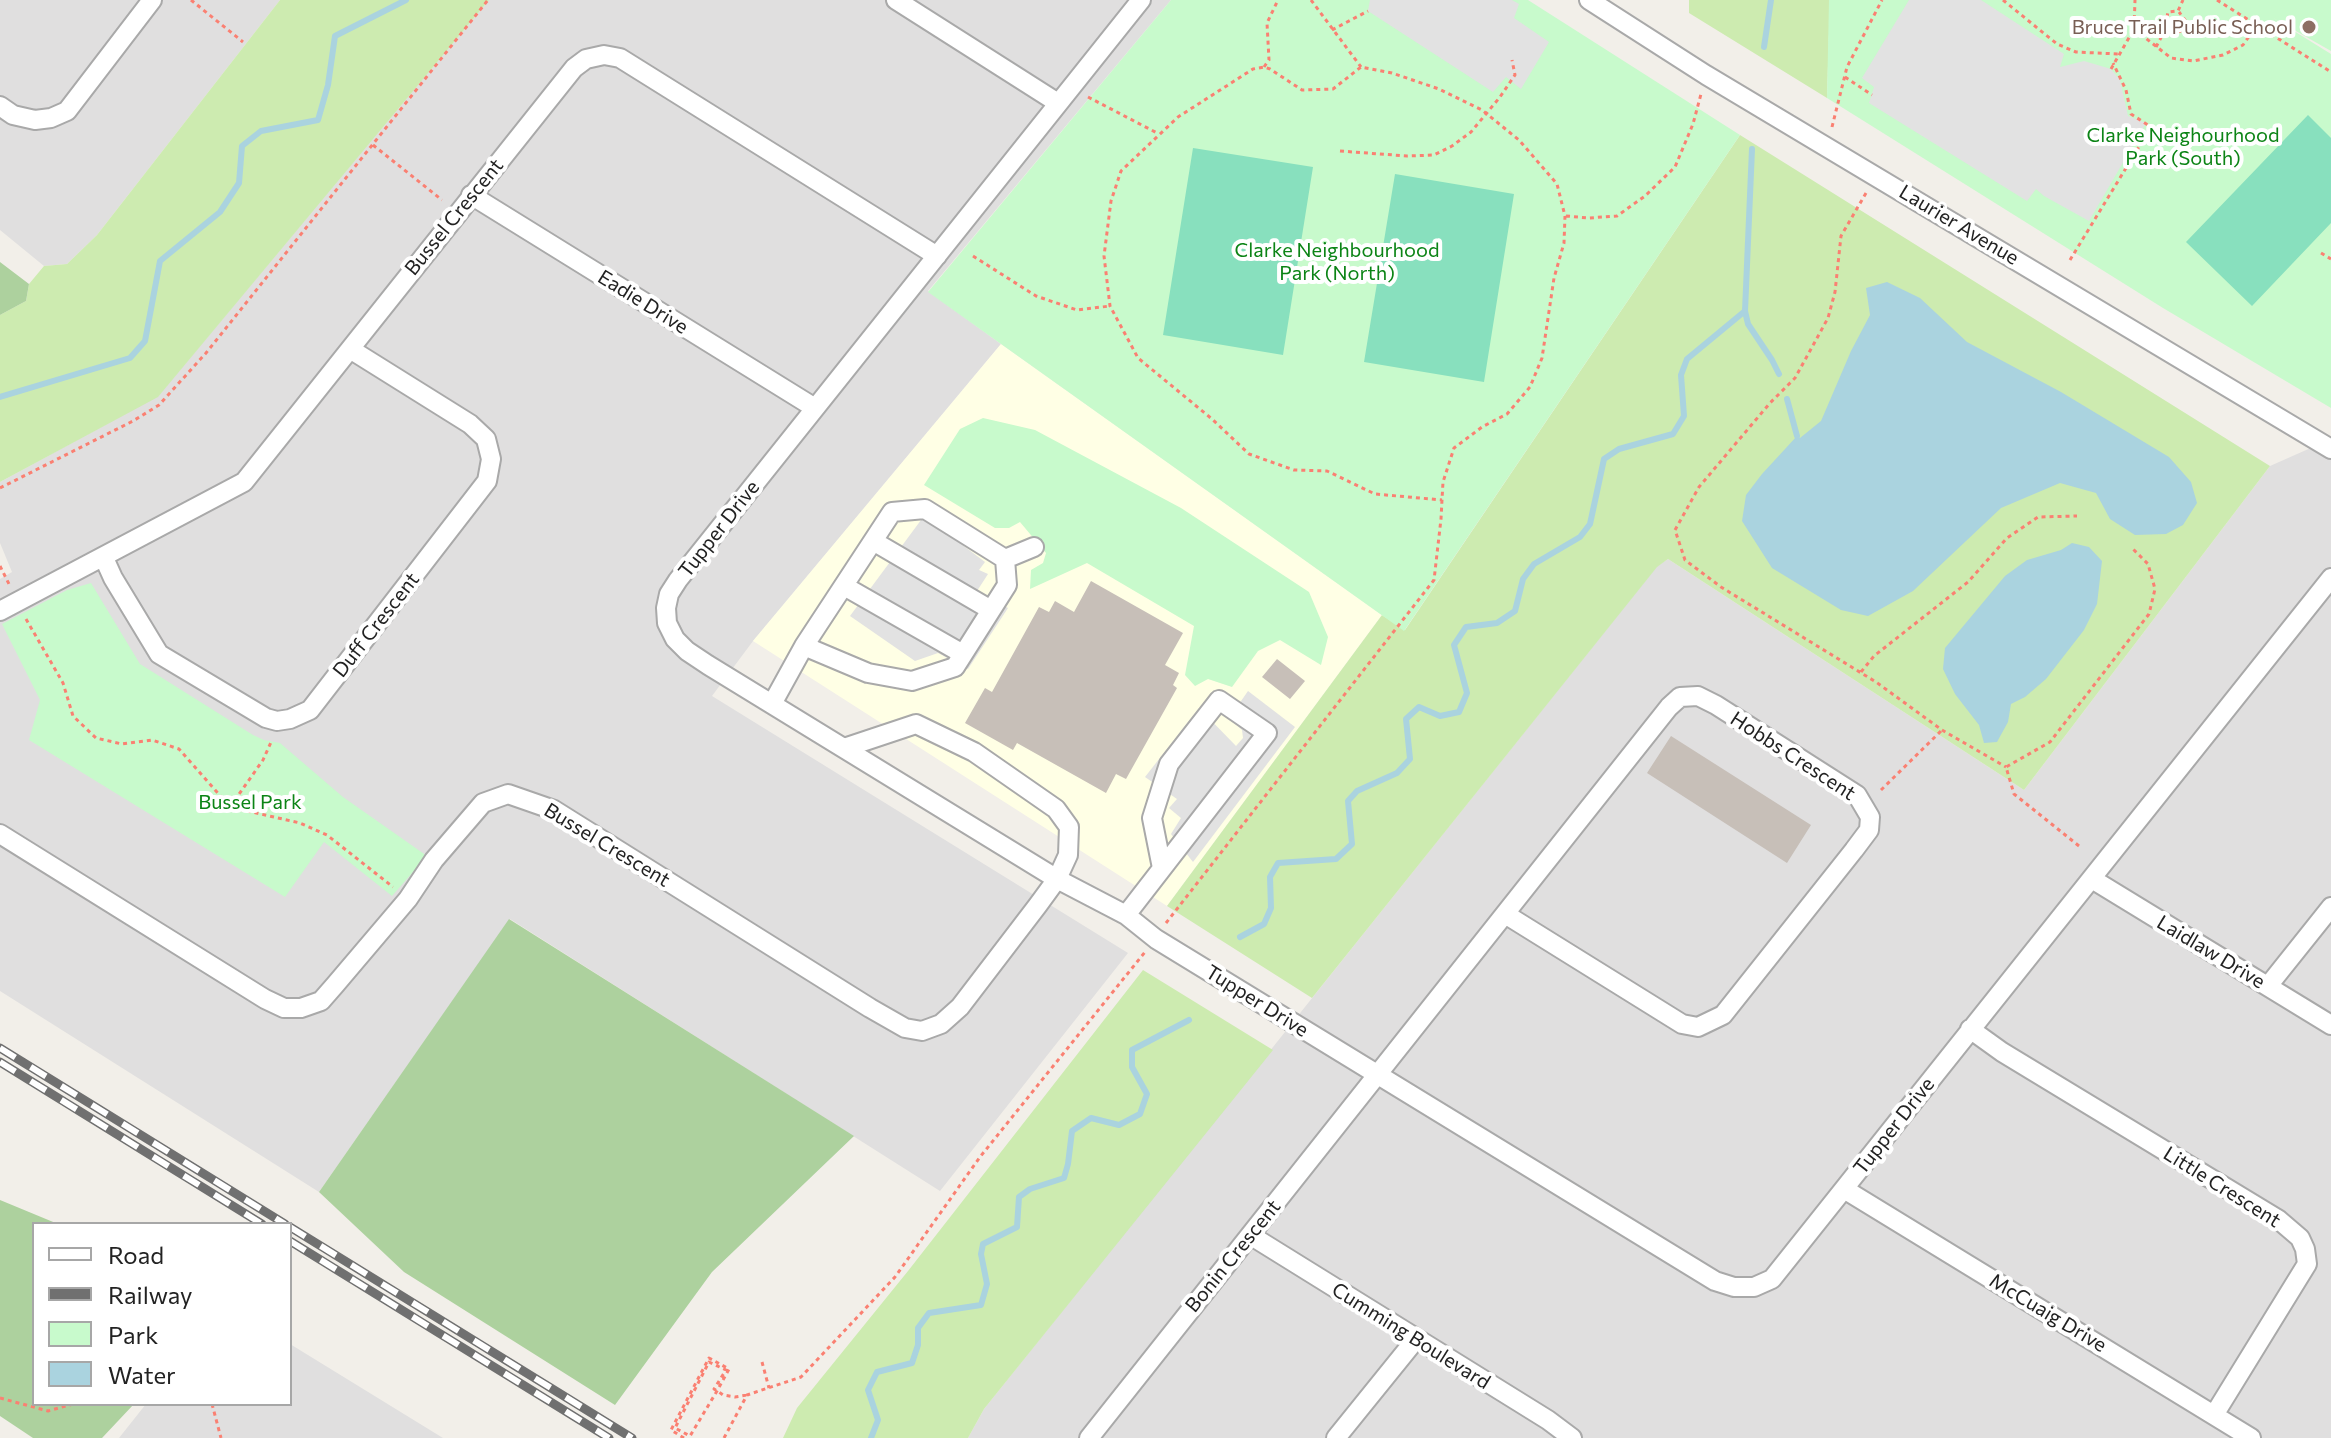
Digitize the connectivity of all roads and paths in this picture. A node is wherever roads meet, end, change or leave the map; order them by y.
1 (152, 0) edge
2 (191, 0) edge
3 (488, 0) edge
4 (896, 0) edge
5 (1141, 0) edge
6 (1278, 0) edge
7 (1311, 0) edge
8 (1589, 0) edge
9 (1882, 0) edge
10 (2003, 0) edge
11 (2135, 0) edge
12 (2183, 0) edge
13 (2217, 0) edge
14 (1368, 11) dead end
15 (2178, 11) junction
16 (2257, 25) junction
17 (2134, 29) junction
18 (1332, 30) junction
19 (2164, 32) junction
20 (243, 42) dead end
21 (2156, 47) junction
22 (2119, 54) junction
23 (1512, 60) dead end
24 (2113, 63) junction
25 (1264, 67) junction
26 (1361, 67) junction
27 (2111, 69) dead end
28 (2331, 72) edge
29 (1706, 75) junction
30 (1845, 77) junction
31 (1070, 87) junction
32 (1872, 95) dead end
33 (1058, 103) junction
34 (0, 106) edge
35 (1486, 112) junction
36 (1159, 134) junction
37 (373, 145) junction
38 (1826, 146) junction
39 (1340, 151) dead end
40 (1876, 176) junction
41 (471, 195) junction
42 (442, 200) dead end
43 (1565, 216) junction
44 (2321, 253) dead end
45 (937, 256) junction
46 (973, 256) dead end
47 (2331, 259) edge
48 (2070, 260) dead end
49 (1110, 306) junction
50 (350, 349) junction
51 (815, 408) junction
52 (2331, 449) edge
53 (0, 488) edge
54 (1442, 500) junction
55 (2077, 516) dead end
56 (873, 541) junction
57 (1034, 547) dead end
58 (2133, 549) dead end
59 (104, 558) junction
60 (1005, 559) junction
61 (0, 566) edge
62 (2331, 578) edge
63 (9, 584) dead end
64 (844, 586) junction
65 (991, 610) junction
66 (0, 611) edge
67 (25, 617) dead end
68 (804, 646) junction
69 (963, 654) junction
70 (1860, 673) junction
71 (772, 704) junction
72 (277, 721) junction
73 (1942, 730) junction
74 (844, 748) junction
75 (2006, 767) junction
76 (1881, 790) dead end
77 (230, 807) junction
78 (0, 834) edge
79 (2079, 846) dead end
80 (1162, 868) junction
81 (1057, 879) junction
82 (2092, 879) junction
83 (408, 899) junction
84 (2331, 907) edge
85 (1505, 914) junction
86 (1126, 915) junction
87 (1156, 939) junction
88 (2268, 986) junction
89 (2331, 1025) edge
90 (1970, 1029) junction
91 (1376, 1074) junction
92 (1844, 1189) junction
93 (1250, 1235) junction
94 (1416, 1339) junction
95 (762, 1362) dead end
96 (769, 1388) junction
97 (717, 1391) junction
98 (747, 1395) junction
99 (0, 1398) edge
100 (66, 1406) edge
101 (213, 1406) edge
102 (2214, 1415) junction
103 (221, 1438) edge
104 (684, 1438) edge
105 (724, 1438) edge
106 (1089, 1438) edge
107 (1336, 1438) edge
108 (1572, 1438) edge
109 (2251, 1438) edge

1 - 34 street
2 - 20 path
3 - 37 path
4 - 33 street
5 - 31 street, Tupper Drive
6 - 25 path
7 - 18 path
8 - 29 street, Laurier Avenue
9 - 30 path
10 - 22 path
11 - 17 path
12 - 15 path
13 - 16 path
14 - 18 path
15 - 19 path
15 - 19 path
16 - 21 path
16 - 28 path
17 - 21 path
17 - 22 path
18 - 26 path
19 - 21 path
22 - 24 path
23 - 35 path
24 - 27 path
24 - 48 path
25 - 26 path
25 - 36 path
26 - 35 path
29 - 38 street, Laurier Avenue
29 - 43 path
30 - 32 path
30 - 38 path
31 - 33 street, Tupper Drive
31 - 36 path
33 - 45 street, Tupper Drive
35 - 39 path
35 - 43 path
36 - 49 path
37 - 42 path
37 - 53 path
38 - 40 street, Laurier Avenue
40 - 52 street, Laurier Avenue
40 - 70 path
41 - 45 street, Bussel Crescent
41 - 50 street, Bussel Crescent
41 - 51 street, Eadie Drive
43 - 54 path
44 - 47 path
45 - 51 street, Tupper Drive
46 - 49 path
49 - 54 path
50 - 59 street, Bussel Crescent
50 - 72 street, Duff Crescent
51 - 71 street, Tupper Drive
54 - 87 path
55 - 70 path
56 - 60 street
56 - 64 street
56 - 65 street
57 - 60 street
58 - 75 path
59 - 66 street, Bussel Crescent
59 - 72 street
60 - 65 street
61 - 63 path
62 - 82 street, Tupper Drive
64 - 68 street
64 - 69 street
65 - 69 street
67 - 77 path
68 - 69 street
68 - 71 street
70 - 73 path
71 - 74 street, Tupper Drive
72 - 77 path
73 - 75 path
73 - 76 path
74 - 81 street, Tupper Drive
74 - 81 street
75 - 79 path
77 - 83 path
78 - 83 street, Bussel Crescent
80 - 80 street
80 - 86 street
81 - 83 street, Bussel Crescent
81 - 86 street, Tupper Drive
82 - 88 street, Laidlaw Drive
82 - 90 street, Tupper Drive
84 - 88 street
85 - 85 street, Hobbs Crescent
85 - 91 street, Hobbs Crescent
86 - 87 street, Tupper Drive
87 - 91 street, Tupper Drive
87 - 96 path
88 - 89 street, Laidlaw Drive
90 - 92 street, Tupper Drive
90 - 102 street, Little Crescent
91 - 92 street, Tupper Drive
91 - 93 street, Bonin Crescent
92 - 102 street, McCuaig Drive
93 - 94 street, Cumming Boulevard
93 - 106 street, Bonin Crescent
94 - 107 street
94 - 108 street, Cumming Boulevard
95 - 96 path
96 - 98 path
97 - 97 path
97 - 98 path
97 - 104 path
98 - 105 path
99 - 100 path
101 - 103 path
102 - 109 street, McCuaig Drive

